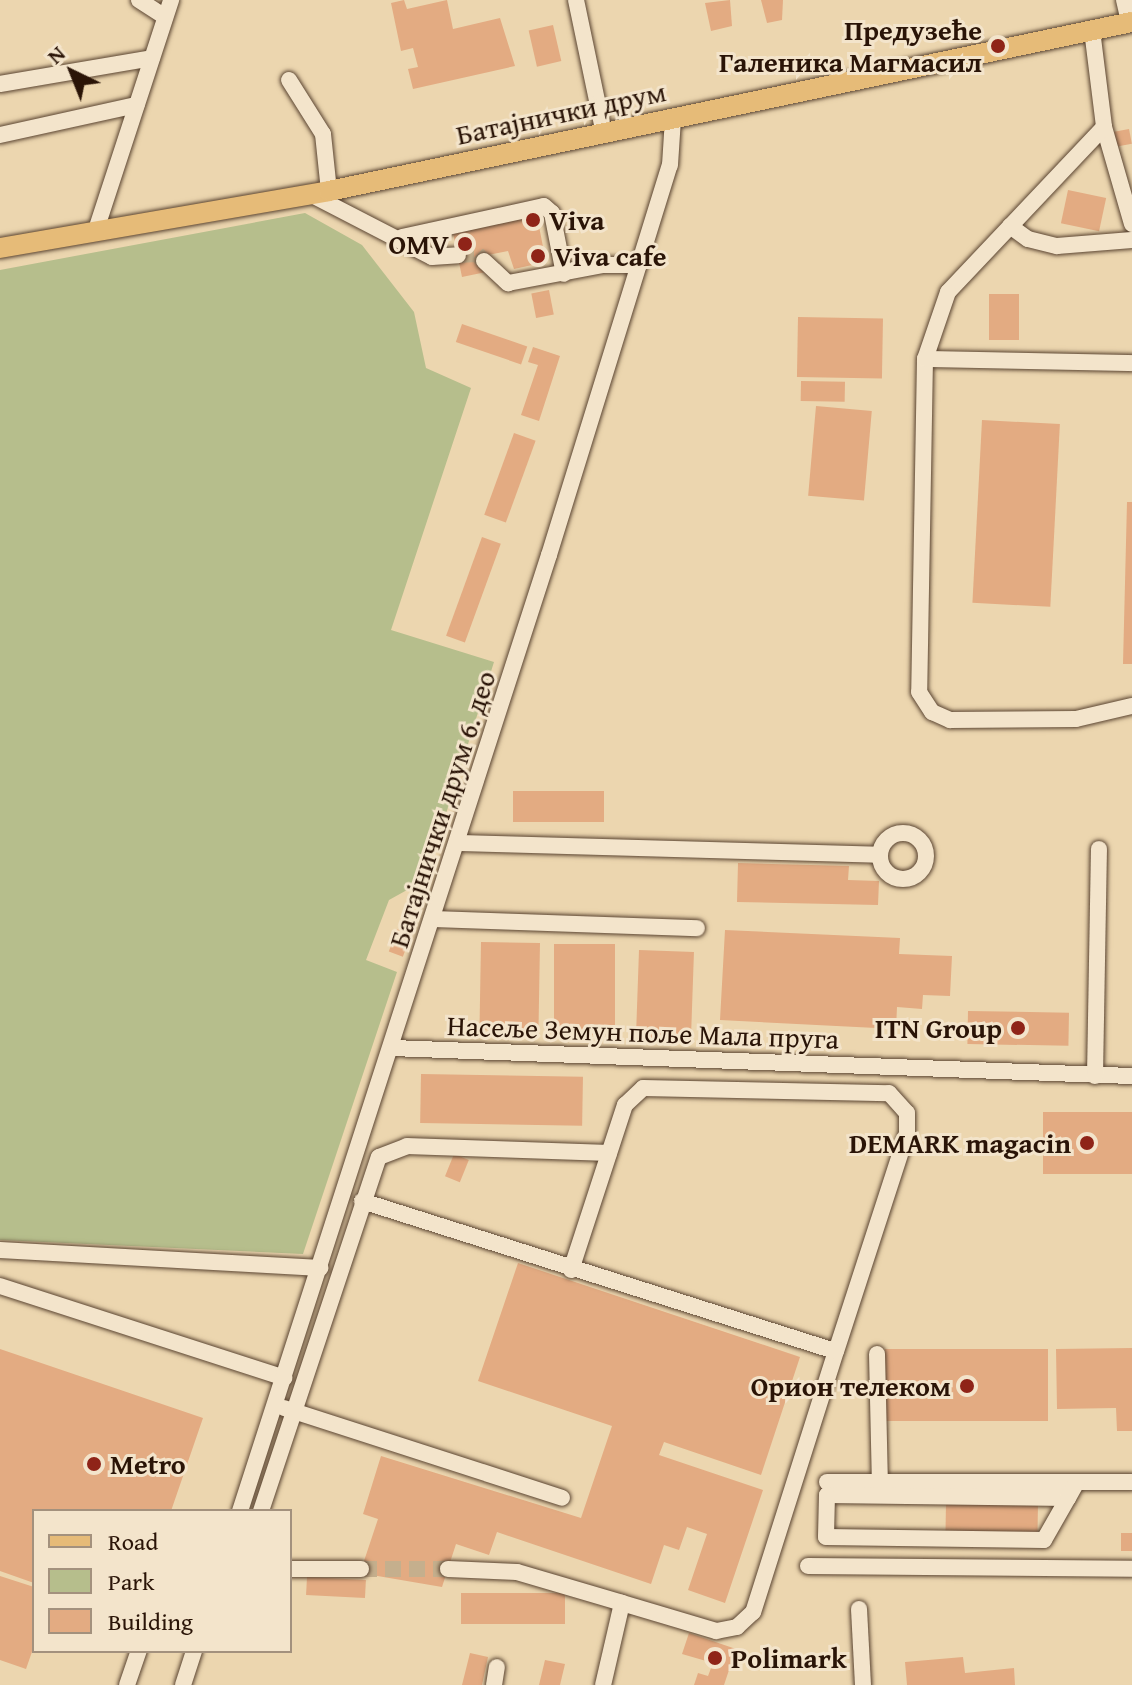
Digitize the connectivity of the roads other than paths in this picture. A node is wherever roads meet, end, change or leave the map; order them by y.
1 (139, 0) edge
2 (171, 0) edge
3 (576, 0) edge
4 (1124, 0) edge
5 (165, 17) junction
6 (1130, 22) edge
7 (1092, 30) junction
8 (152, 58) junction
9 (289, 80) dead end
10 (0, 84) edge
11 (137, 105) junction
12 (673, 118) junction
13 (1104, 127) junction
14 (604, 134) junction
15 (0, 135) edge
16 (320, 193) junction
17 (1132, 224) edge
18 (1010, 226) junction
19 (95, 233) junction
20 (402, 237) junction
21 (1132, 240) edge
22 (0, 248) edge
23 (458, 255) tunnel mouth
24 (484, 261) tunnel mouth
25 (639, 265) junction
26 (564, 274) junction
27 (925, 359) junction
28 (1132, 363) edge
29 (1132, 706) edge
30 (459, 843) junction
31 (1099, 849) dead end
32 (880, 855) dead end
33 (434, 919) junction
34 (697, 928) dead end
35 (392, 1048) junction
36 (1095, 1076) junction
37 (1132, 1076) edge
38 (609, 1153) junction
39 (362, 1201) junction
40 (0, 1250) edge
41 (320, 1268) junction
42 (571, 1270) junction
43 (0, 1286) edge
44 (836, 1351) junction
45 (877, 1354) dead end
46 (285, 1378) junction
47 (275, 1405) junction
48 (294, 1412) junction
49 (827, 1482) dead end
50 (880, 1482) junction
51 (1077, 1482) junction
52 (1132, 1482) edge
53 (562, 1498) dead end
54 (1068, 1498) junction
55 (241, 1509) edge
56 (262, 1509) edge
57 (808, 1566) dead end
58 (292, 1569) edge
59 (361, 1569) tunnel mouth
60 (448, 1569) tunnel mouth
61 (1132, 1569) edge
62 (622, 1603) junction
63 (859, 1609) dead end
64 (138, 1653) edge
65 (193, 1653) edge
66 (497, 1667) dead end
67 (127, 1685) edge
68 (183, 1685) edge
69 (494, 1685) edge
70 (603, 1685) edge
71 (863, 1685) edge

1 - 5 street
2 - 5 street
3 - 14 street
4 - 6 street
5 - 8 street
6 - 7 main road, Батајнички друм
7 - 12 main road, Батајнички друм
7 - 13 street
8 - 10 street
8 - 11 street
9 - 16 street
11 - 15 street
11 - 19 street
12 - 14 main road, Батајнички друм
12 - 25 street, Батајнички друм 6. део
13 - 17 street
13 - 18 street
14 - 16 main road, Батајнички друм
16 - 19 main road, Батајнички друм
16 - 20 street
18 - 21 street
18 - 27 street
19 - 22 main road, Батајнички друм
20 - 23 street
20 - 26 street
24 - 26 street
25 - 26 street
25 - 30 street, Батајнички друм 6. део
27 - 28 street
27 - 29 street
30 - 32 street
30 - 33 street, Батајнички друм 6. део
31 - 36 street
33 - 34 street
33 - 35 street, Батајнички друм 6. део
35 - 36 street, Насеље Земун поље Мала пруга
35 - 41 street, Батајнички друм 6. део
36 - 37 street, Насеље Земун поље Мала пруга
38 - 39 street
38 - 42 street
38 - 44 street
39 - 42 street
39 - 48 street
40 - 41 street
41 - 46 street, Батајнички друм 6. део
42 - 44 street
43 - 46 street
44 - 62 street
45 - 50 street
46 - 47 street, Батајнички друм 6. део
47 - 48 street
47 - 55 street, Батајнички друм 6. део
48 - 53 street
48 - 56 street
49 - 50 street
50 - 51 street
51 - 52 street
51 - 54 street
54 - 54 street
57 - 61 street
58 - 59 street
60 - 62 street
62 - 70 street
63 - 71 street
64 - 67 street
65 - 68 street
66 - 69 street

